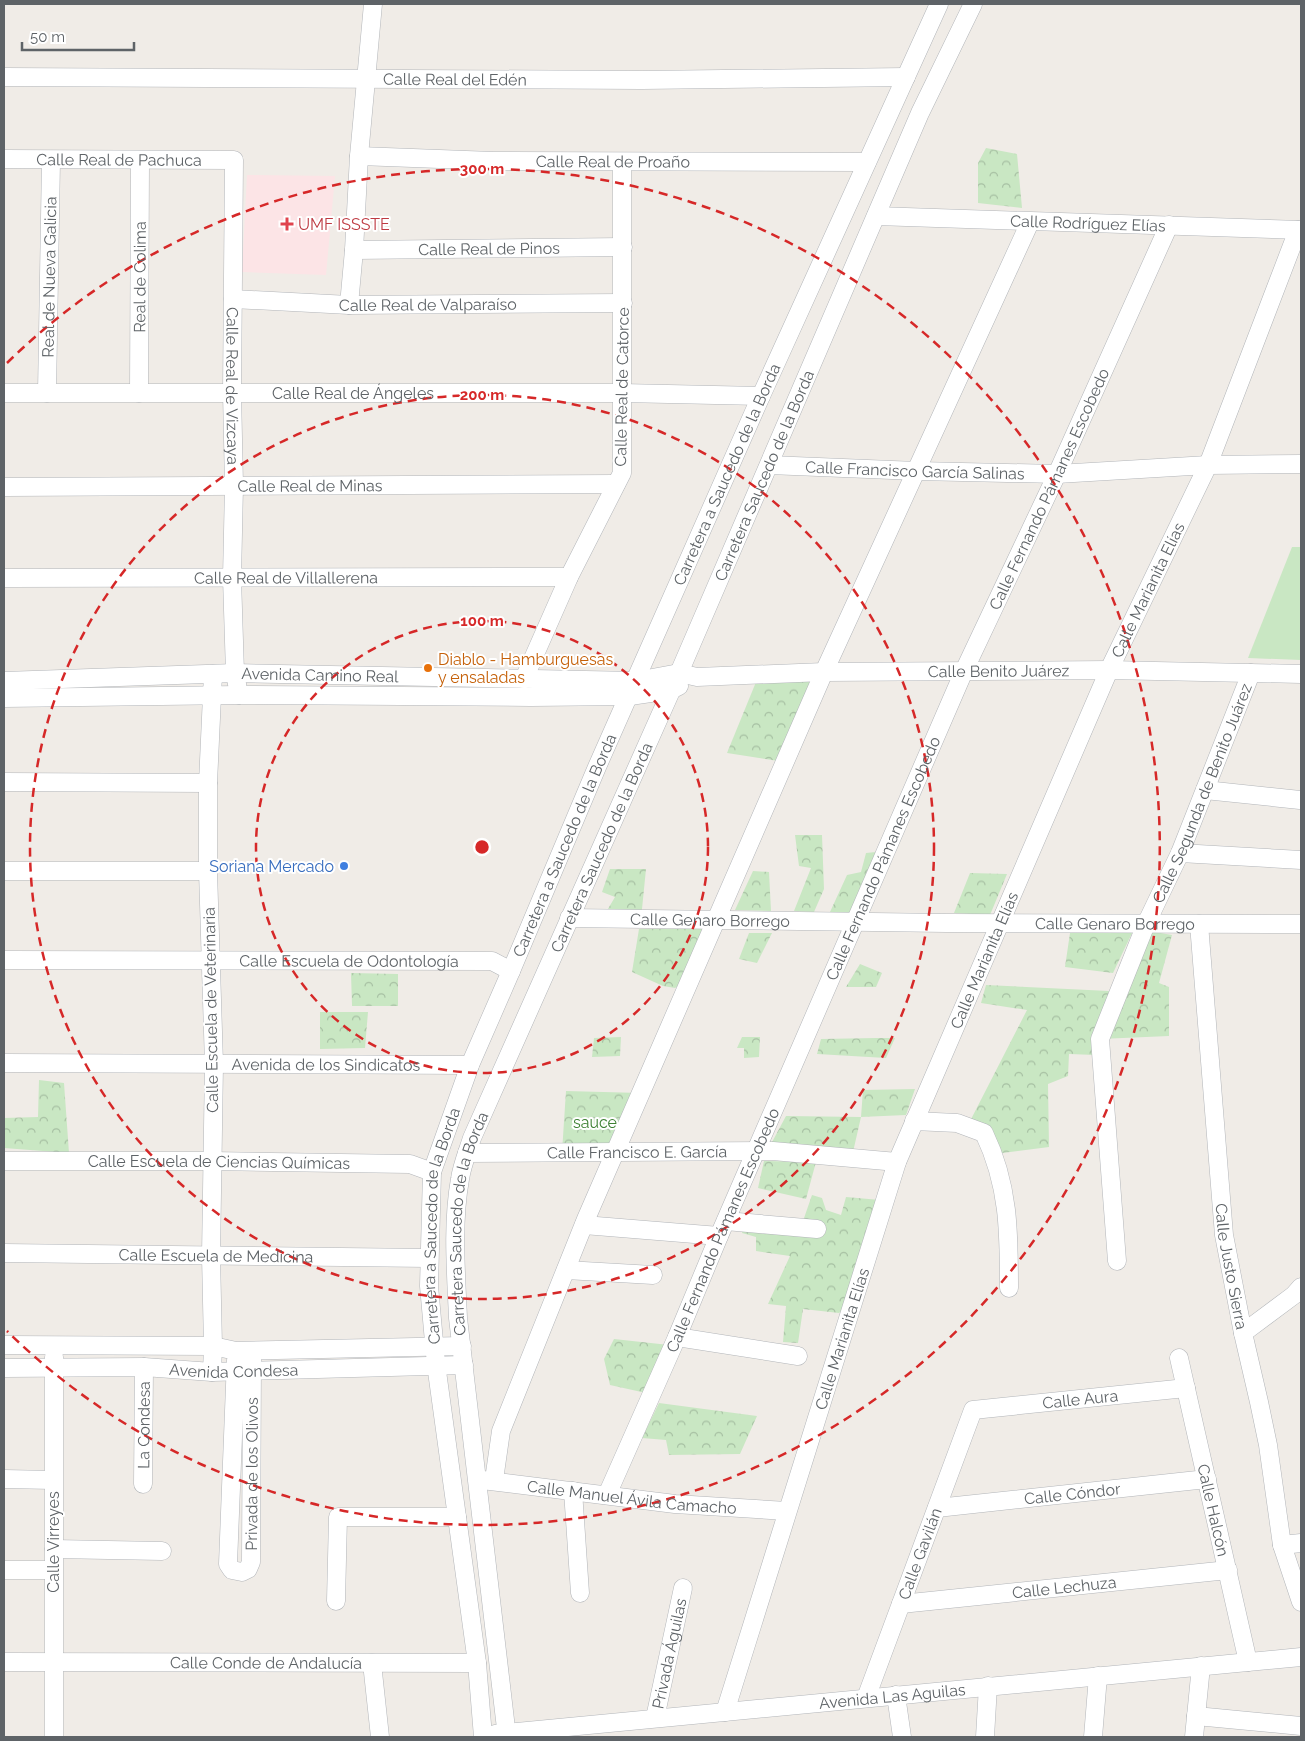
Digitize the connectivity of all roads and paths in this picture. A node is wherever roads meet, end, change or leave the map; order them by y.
1 (373, 4) edge
2 (939, 4) edge
3 (973, 4) edge
4 (906, 77) junction
5 (4, 78) edge
6 (368, 78) junction
7 (359, 156) junction
8 (4, 159) edge
9 (51, 160) junction
10 (140, 160) junction
11 (234, 160) joint
12 (622, 162) junction
13 (867, 162) junction
14 (876, 216) junction
15 (1030, 222) junction
16 (1169, 225) junction
17 (1300, 230) edge
18 (623, 248) junction
19 (354, 250) junction
20 (233, 299) junction
21 (623, 303) junction
22 (349, 305) junction
23 (232, 392) junction
24 (4, 393) edge
25 (47, 393) junction
26 (139, 393) junction
27 (622, 393) junction
28 (761, 396) junction
29 (1208, 464) junction
30 (1301, 464) edge
31 (769, 465) junction
32 (917, 471) junction
33 (1057, 474) junction
34 (616, 484) junction
35 (234, 486) junction
36 (4, 487) edge
37 (568, 577) junction
38 (4, 578) edge
39 (232, 578) junction
40 (1109, 670) junction
41 (964, 671) junction
42 (824, 672) junction
43 (679, 673) junction
44 (1251, 673) junction
45 (213, 674) junction
46 (235, 674) junction
47 (1301, 674) edge
48 (697, 677) junction
49 (524, 679) junction
50 (4, 681) edge
51 (633, 688) junction
52 (671, 690) junction
53 (212, 695) junction
54 (239, 695) junction
55 (4, 698) edge
56 (4, 782) edge
57 (208, 783) junction
58 (1205, 790) junction
59 (1300, 800) edge
60 (1180, 853) junction
61 (1301, 860) edge
62 (4, 871) edge
63 (208, 872) junction
64 (569, 918) junction
65 (716, 920) junction
66 (856, 922) junction
67 (1000, 923) junction
68 (1146, 924) junction
69 (1199, 924) junction
70 (1301, 924) edge
71 (4, 960) edge
72 (211, 961) junction
73 (511, 971) junction
74 (4, 1062) edge
75 (214, 1064) junction
76 (470, 1065) junction
77 (914, 1122) junction
78 (756, 1151) junction
79 (616, 1152) junction
80 (467, 1153) junction
81 (4, 1161) edge
82 (212, 1161) junction
83 (897, 1162) junction
84 (432, 1172) junction
85 (584, 1225) junction
86 (722, 1228) junction
87 (817, 1229) dead end
88 (4, 1254) edge
89 (211, 1256) junction
90 (429, 1258) junction
91 (1117, 1261) dead end
92 (566, 1270) junction
93 (653, 1275) dead end
94 (1301, 1287) edge
95 (1009, 1288) dead end
96 (1243, 1333) junction
97 (677, 1337) junction
98 (4, 1346) edge
99 (53, 1346) junction
100 (213, 1346) junction
101 (435, 1346) junction
102 (462, 1346) junction
103 (245, 1351) junction
104 (798, 1356) dead end
105 (1179, 1358) dead end
106 (436, 1364) junction
107 (464, 1365) junction
108 (144, 1367) junction
109 (4, 1368) edge
110 (55, 1368) junction
111 (243, 1371) junction
112 (212, 1372) junction
113 (1186, 1388) junction
114 (234, 1407) junction
115 (252, 1407) junction
116 (973, 1410) joint
117 (4, 1479) edge
118 (1207, 1479) junction
119 (53, 1480) junction
120 (485, 1480) junction
121 (143, 1484) dead end
122 (231, 1489) junction
123 (251, 1491) junction
124 (573, 1491) junction
125 (606, 1495) junction
126 (937, 1508) junction
127 (787, 1512) junction
128 (457, 1517) junction
129 (1301, 1543) edge
130 (1282, 1545) junction
131 (54, 1550) junction
132 (162, 1551) dead end
133 (4, 1570) edge
134 (53, 1570) junction
135 (1228, 1570) junction
136 (683, 1588) dead end
137 (580, 1593) dead end
138 (336, 1600) dead end
139 (1301, 1602) edge
140 (901, 1604) junction
141 (1301, 1657) edge
142 (4, 1662) edge
143 (55, 1662) junction
144 (1248, 1662) junction
145 (372, 1663) junction
146 (478, 1663) junction
147 (1201, 1666) junction
148 (1098, 1676) junction
149 (988, 1686) junction
150 (896, 1695) junction
151 (866, 1698) junction
152 (724, 1712) junction
153 (1196, 1716) junction
154 (655, 1718) junction
155 (1301, 1726) edge
156 (507, 1735) edge
157 (483, 1736) edge
158 (54, 1737) edge
159 (380, 1737) edge
160 (902, 1737) edge
161 (985, 1737) edge
162 (1093, 1737) edge
163 (1194, 1737) edge

1 - 6 street
2 - 4 street, Carretera a Saucedo de la Borda
3 - 14 street, Carretera Saucedo de la Borda
4 - 6 street, Calle Real del Edén
4 - 13 street, Carretera a Saucedo de la Borda
5 - 6 street, Calle Real del Edén
6 - 7 street
7 - 12 street, Calle Real de Proaño
7 - 19 street
8 - 9 street, Calle Real de Pachuca
9 - 10 street, Calle Real de Pachuca
9 - 25 street, Real de Nueva Galicia
10 - 11 street, Calle Real de Pachuca
10 - 26 street, Real de Colima
11 - 20 street, Calle Real de Vizcaya
12 - 13 street, Calle Real de Proaño
12 - 18 street, Calle Real de Catorce
13 - 28 street, Carretera a Saucedo de la Borda
14 - 15 street, Calle Rodríguez Elías
14 - 31 street, Carretera Saucedo de la Borda
15 - 16 street, Calle Rodríguez Elías
15 - 32 street
16 - 17 street, Calle Rodríguez Elías
16 - 33 street, Calle Fernando Pámanes Escobedo
17 - 29 street, Calle Marianita Elías
18 - 19 street, Calle Real de Pinos
18 - 21 street, Calle Real de Catorce
19 - 22 street
20 - 22 street, Calle Real de Valparaíso
20 - 23 street, Calle Real de Vizcaya
21 - 22 street, Calle Real de Valparaíso
21 - 27 street, Calle Real de Catorce
23 - 26 street, Calle Real de Ángeles
23 - 27 street, Calle Real de Ángeles
23 - 35 street, Calle Real de Vizcaya
24 - 25 street, Calle Real de Ángeles
25 - 26 street, Calle Real de Ángeles
27 - 28 street, Calle Real de Ángeles
27 - 34 street, Calle Real de Catorce
28 - 51 street, Carretera a Saucedo de la Borda
29 - 30 street, Calle Francisco García Salinas
29 - 33 street, Calle Francisco García Salinas
29 - 40 street, Calle Marianita Elías
31 - 32 street, Calle Francisco García Salinas
31 - 43 street, Carretera Saucedo de la Borda
32 - 33 street, Calle Francisco García Salinas
32 - 42 street
33 - 41 street, Calle Fernando Pámanes Escobedo
34 - 35 street, Calle Real de Minas
34 - 37 street, Calle Real de Catorce
35 - 36 street, Calle Real de Minas
35 - 39 street, Calle Real de Vizcaya
37 - 39 street, Calle Real de Villallerena
37 - 49 street, Calle Real de Catorce
38 - 39 street, Calle Real de Villallerena
39 - 46 street, Calle Real de Vizcaya
40 - 41 street, Calle Benito Juárez
40 - 44 street, Calle Benito Juárez
40 - 67 street, Calle Marianita Elías
41 - 42 street, Calle Benito Juárez
41 - 66 street, Calle Fernando Pámanes Escobedo
42 - 48 street, Calle Benito Juárez
42 - 65 street
43 - 48 street, Calle Benito Juárez
43 - 51 street
43 - 52 street, Carretera Saucedo de la Borda
44 - 47 street, Calle Benito Juárez
44 - 58 street, Calle Segunda de Benito Juárez
45 - 46 street, Avenida Camino Real
45 - 50 street, Avenida Camino Real
45 - 53 street, Calle Escuela de Veterinaria
46 - 49 street, Avenida Camino Real
46 - 54 street, Calle Real de Vizcaya
48 - 52 street, Calle Benito Juárez
49 - 51 street, Avenida Camino Real
51 - 52 street, Calle Benito Juárez
51 - 54 street, Avenida Camino Real
51 - 73 street, Carretera a Saucedo de la Borda
52 - 64 street, Carretera Saucedo de la Borda
53 - 54 street, Avenida Camino Real
53 - 55 street, Avenida Camino Real
53 - 57 street, Calle Escuela de Veterinaria
56 - 57 street
57 - 63 street, Calle Escuela de Veterinaria
58 - 59 street
58 - 60 street, Calle Segunda de Benito Juárez
60 - 61 street
60 - 68 street, Calle Segunda de Benito Juárez
62 - 63 street
63 - 72 street, Calle Escuela de Veterinaria
64 - 65 street, Calle Genaro Borrego
64 - 80 street, Carretera Saucedo de la Borda
65 - 66 street, Calle Genaro Borrego
65 - 79 street
66 - 67 street, Calle Genaro Borrego
66 - 78 street, Calle Fernando Pámanes Escobedo
67 - 68 street, Calle Genaro Borrego
67 - 77 street, Calle Marianita Elías
68 - 69 street, Calle Genaro Borrego
68 - 91 street, Calle Segunda de Benito Juárez
69 - 70 street, Calle Genaro Borrego
69 - 96 street, Calle Justo Sierra
71 - 72 street, Calle Escuela de Odontología
72 - 73 street, Calle Escuela de Odontología
72 - 75 street, Calle Escuela de Veterinaria
73 - 76 street, Carretera a Saucedo de la Borda
74 - 75 street, Avenida de los Sindicatos
75 - 76 street, Avenida de los Sindicatos
75 - 82 street, Calle Escuela de Veterinaria
76 - 84 street, Carretera a Saucedo de la Borda
77 - 83 street, Calle Marianita Elías
77 - 95 street
78 - 79 street, Calle Francisco E. García
78 - 83 street, Calle Francisco E. García
78 - 86 street, Calle Fernando Pámanes Escobedo
79 - 80 street, Calle Francisco E. García
79 - 85 street
80 - 102 street, Carretera Saucedo de la Borda
81 - 82 street, Calle Escuela de Ciencias Químicas
82 - 84 street, Calle Escuela de Ciencias Químicas
82 - 89 street, Calle Escuela de Veterinaria
83 - 127 street, Calle Marianita Elías
84 - 90 street, Carretera a Saucedo de la Borda
85 - 86 street
85 - 92 street
86 - 87 street
86 - 97 street, Calle Fernando Pámanes Escobedo
88 - 89 street, Calle Escuela de Medicina
89 - 90 street, Calle Escuela de Medicina
89 - 100 street, Calle Escuela de Veterinaria
90 - 101 street, Carretera a Saucedo de la Borda
92 - 93 street
92 - 120 street
94 - 96 street
96 - 130 street, Calle Justo Sierra
97 - 104 street
97 - 125 street, Calle Fernando Pámanes Escobedo
98 - 99 street, Avenida Condesa
99 - 100 street, Avenida Condesa
99 - 110 street, Calle Virreyes
100 - 103 street, Avenida Condesa
100 - 112 street, Calle Escuela de Veterinaria
101 - 102 street, Avenida Condesa
101 - 103 street, Avenida Condesa
101 - 106 street, Carretera a Saucedo de la Borda
102 - 107 street, Carretera Saucedo de la Borda
103 - 111 street
105 - 113 street, Calle Halcón
106 - 107 street, Avenida Condesa
106 - 111 street, Avenida Condesa
106 - 128 street, Carretera a Saucedo de la Borda
107 - 120 street, Carretera Saucedo de la Borda
108 - 110 street, Avenida Condesa
108 - 112 street, Avenida Condesa
108 - 121 street, La Condesa
109 - 110 street, Avenida Condesa
110 - 119 street, Calle Virreyes
111 - 112 street, Avenida Condesa
111 - 114 street, Privada de los Olivos
111 - 115 street, Privada de los Olivos
113 - 116 street, Calle Aura
113 - 118 street, Calle Halcón
114 - 115 street
114 - 122 street, Privada de los Olivos
115 - 123 street, Privada de los Olivos
116 - 126 street, Calle Gavilán
117 - 119 street
118 - 126 street, Calle Cóndor
118 - 135 street, Calle Halcón
119 - 131 street, Calle Virreyes
120 - 124 street, Calle Manuel Ávila Camacho
120 - 156 street, Carretera Saucedo de la Borda
122 - 123 street
122 - 123 street, Privada de los Olivos
124 - 125 street, Calle Manuel Ávila Camacho
124 - 137 street
125 - 127 street, Calle Manuel Ávila Camacho
126 - 140 street, Calle Gavilán
127 - 152 street, Calle Marianita Elías
128 - 138 street
128 - 146 street, Carretera a Saucedo de la Borda
129 - 130 street
130 - 139 street, Calle Justo Sierra
131 - 132 street
131 - 134 street, Calle Virreyes
133 - 134 street
134 - 143 street, Calle Virreyes
135 - 140 street, Calle Lechuza
135 - 144 street, Calle Halcón
136 - 154 street, Privada Águilas
140 - 151 street, Calle Gavilán
141 - 144 street, Avenida Las Aguilas
142 - 143 street, Calle Conde de Andalucía
143 - 145 street, Calle Conde de Andalucía
143 - 158 street, Calle Virreyes
144 - 147 street, Avenida Las Aguilas
145 - 146 street, Calle Conde de Andalucía
145 - 159 street
146 - 157 street, Carretera a Saucedo de la Borda
147 - 148 street, Avenida Las Aguilas
147 - 153 street
148 - 149 street, Avenida Las Aguilas
148 - 162 street
149 - 150 street, Avenida Las Aguilas
149 - 161 street
150 - 151 street, Avenida Las Aguilas
150 - 160 street
151 - 152 street, Avenida Las Aguilas
152 - 154 street, Avenida Las Aguilas
153 - 155 street
153 - 163 street
154 - 156 street, Avenida Las Aguilas
156 - 157 street, Avenida Las Aguilas

